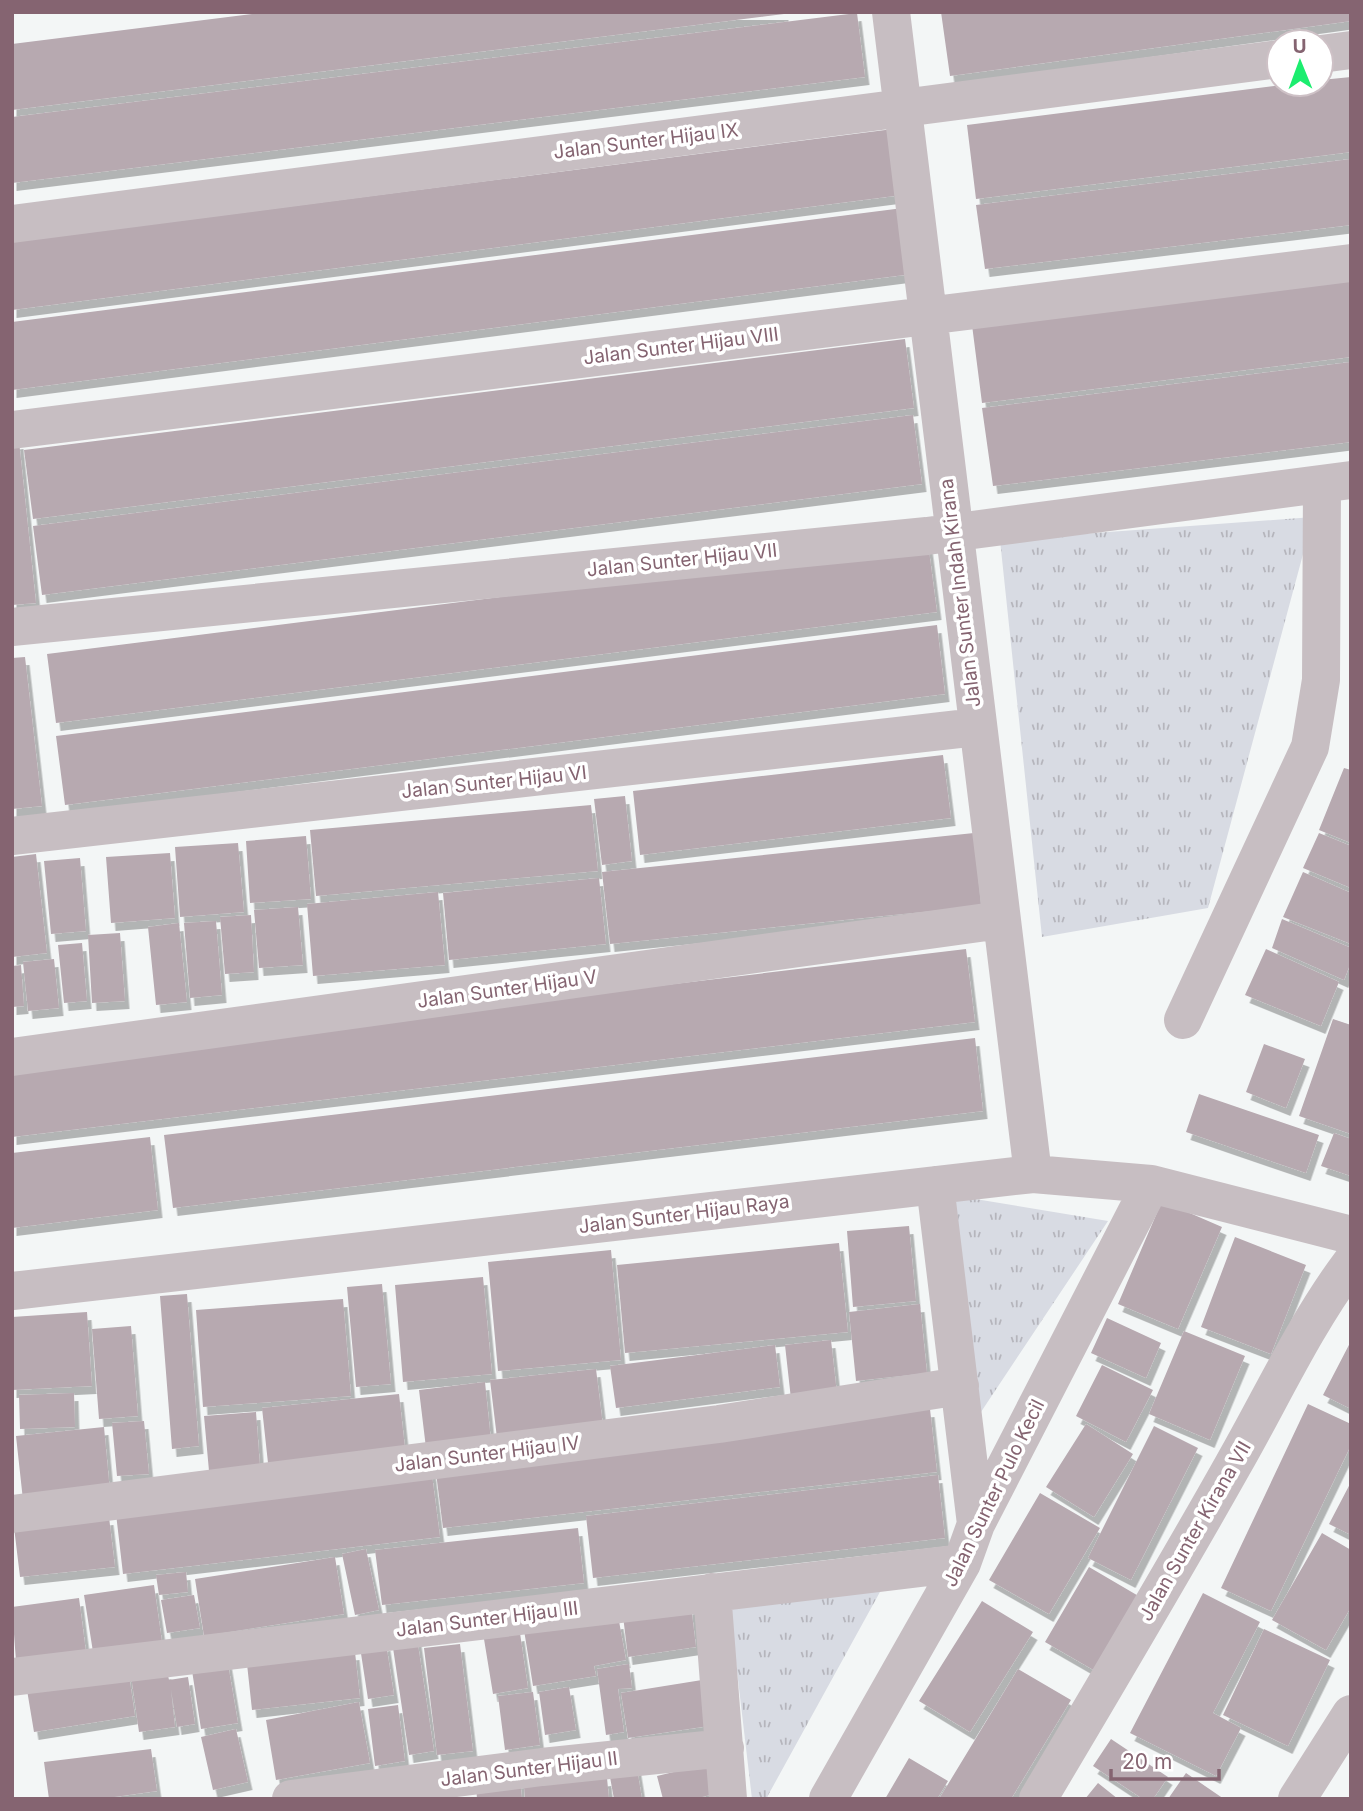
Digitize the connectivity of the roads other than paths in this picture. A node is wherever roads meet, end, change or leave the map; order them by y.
1 (891, 12) edge
2 (1265, 61) edge
3 (904, 107) junction
4 (12, 224) edge
5 (1351, 263) edge
6 (928, 316) junction
7 (12, 430) edge
8 (1336, 482) edge
9 (952, 533) junction
10 (12, 627) edge
11 (976, 727) junction
12 (12, 836) edge
13 (1001, 920) junction
14 (1183, 1020) dead end
15 (12, 1057) edge
16 (1033, 1174) junction
17 (1151, 1184) junction
18 (935, 1185) junction
19 (1351, 1235) edge
20 (1351, 1264) edge
21 (12, 1291) edge
22 (961, 1386) junction
23 (12, 1514) edge
24 (976, 1524) junction
25 (962, 1563) junction
26 (712, 1592) junction
27 (12, 1677) edge
28 (1351, 1714) edge
29 (725, 1748) junction
30 (292, 1799) edge
31 (729, 1799) edge
32 (828, 1799) edge
33 (1038, 1799) edge
34 (1297, 1799) edge

1 - 3 street, Jalan Sunter Indah Kirana
2 - 3 street, Jalan Sunter Hijau IX
3 - 4 street, Jalan Sunter Hijau IX
3 - 6 street, Jalan Sunter Indah Kirana
5 - 6 street, Jalan Sunter Hijau VIII
6 - 7 street, Jalan Sunter Hijau VIII
6 - 9 street, Jalan Sunter Indah Kirana
8 - 9 street, Jalan Sunter Hijau VII
8 - 14 street
9 - 10 street, Jalan Sunter Hijau VII
9 - 11 street, Jalan Sunter Indah Kirana
11 - 12 street, Jalan Sunter Hijau VI
11 - 13 street, Jalan Sunter Indah Kirana
13 - 15 street, Jalan Sunter Hijau V
13 - 16 street, Jalan Sunter Indah Kirana
16 - 17 street, Jalan Sunter Hijau Raya
16 - 18 street, Jalan Sunter Hijau Raya
17 - 19 street, Jalan Sunter Hijau Raya
17 - 24 street, Jalan Sunter Pulo Kecil
18 - 21 street, Jalan Sunter Hijau Raya
18 - 22 street
20 - 33 street, Jalan Sunter Kirana VII
22 - 23 street, Jalan Sunter Hijau IV
22 - 24 street
24 - 25 street, Jalan Sunter Pulo Kecil
25 - 26 street, Jalan Sunter Hijau III
25 - 32 street, Jalan Sunter Pulo Kecil
26 - 27 street, Jalan Sunter Hijau III
26 - 29 street
28 - 34 street
29 - 30 street, Jalan Sunter Hijau II
29 - 31 street

